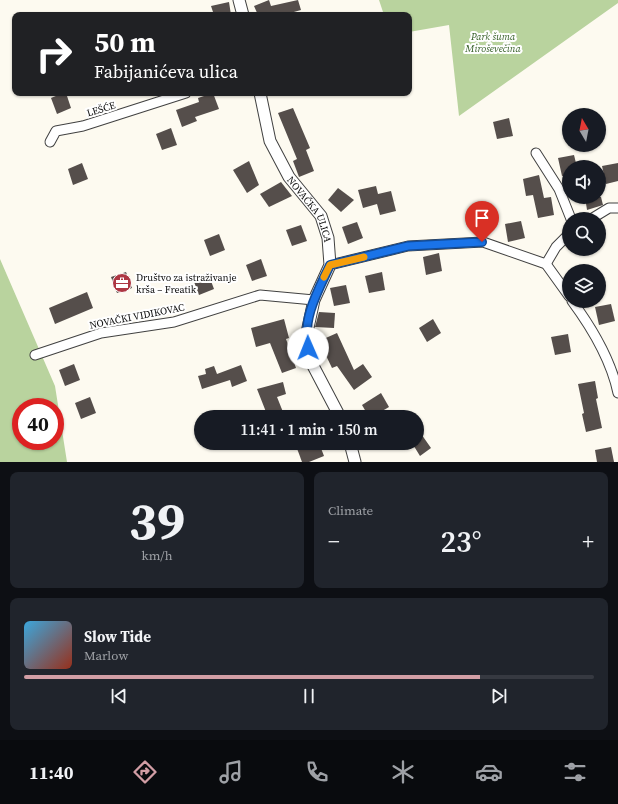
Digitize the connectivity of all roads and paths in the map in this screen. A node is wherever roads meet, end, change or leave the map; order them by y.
1 (239, 0) edge
2 (241, 12) edge
3 (177, 96) edge
4 (261, 96) edge
5 (50, 142) dead end
6 (536, 153) dead end
7 (618, 208) edge
8 (568, 212) edge
9 (602, 212) edge
10 (562, 241) edge
11 (546, 264) junction
12 (330, 265) junction
13 (562, 286) edge
14 (314, 300) junction
15 (577, 308) edge
16 (35, 355) dead end
17 (618, 393) edge
18 (336, 410) edge
19 (352, 450) edge
20 (355, 462) edge

1 - 2 street
3 - 5 street, LEŠĆE
4 - 12 street, NOVAČKA ULICA
6 - 8 street
7 - 9 street
10 - 11 street
11 - 12 street
11 - 13 street
12 - 14 street, NOVAČKA ULICA
14 - 16 street, NOVAČKI VIDIKOVAC
14 - 18 street, NOVAČKA ULICA
15 - 17 street
19 - 20 street

